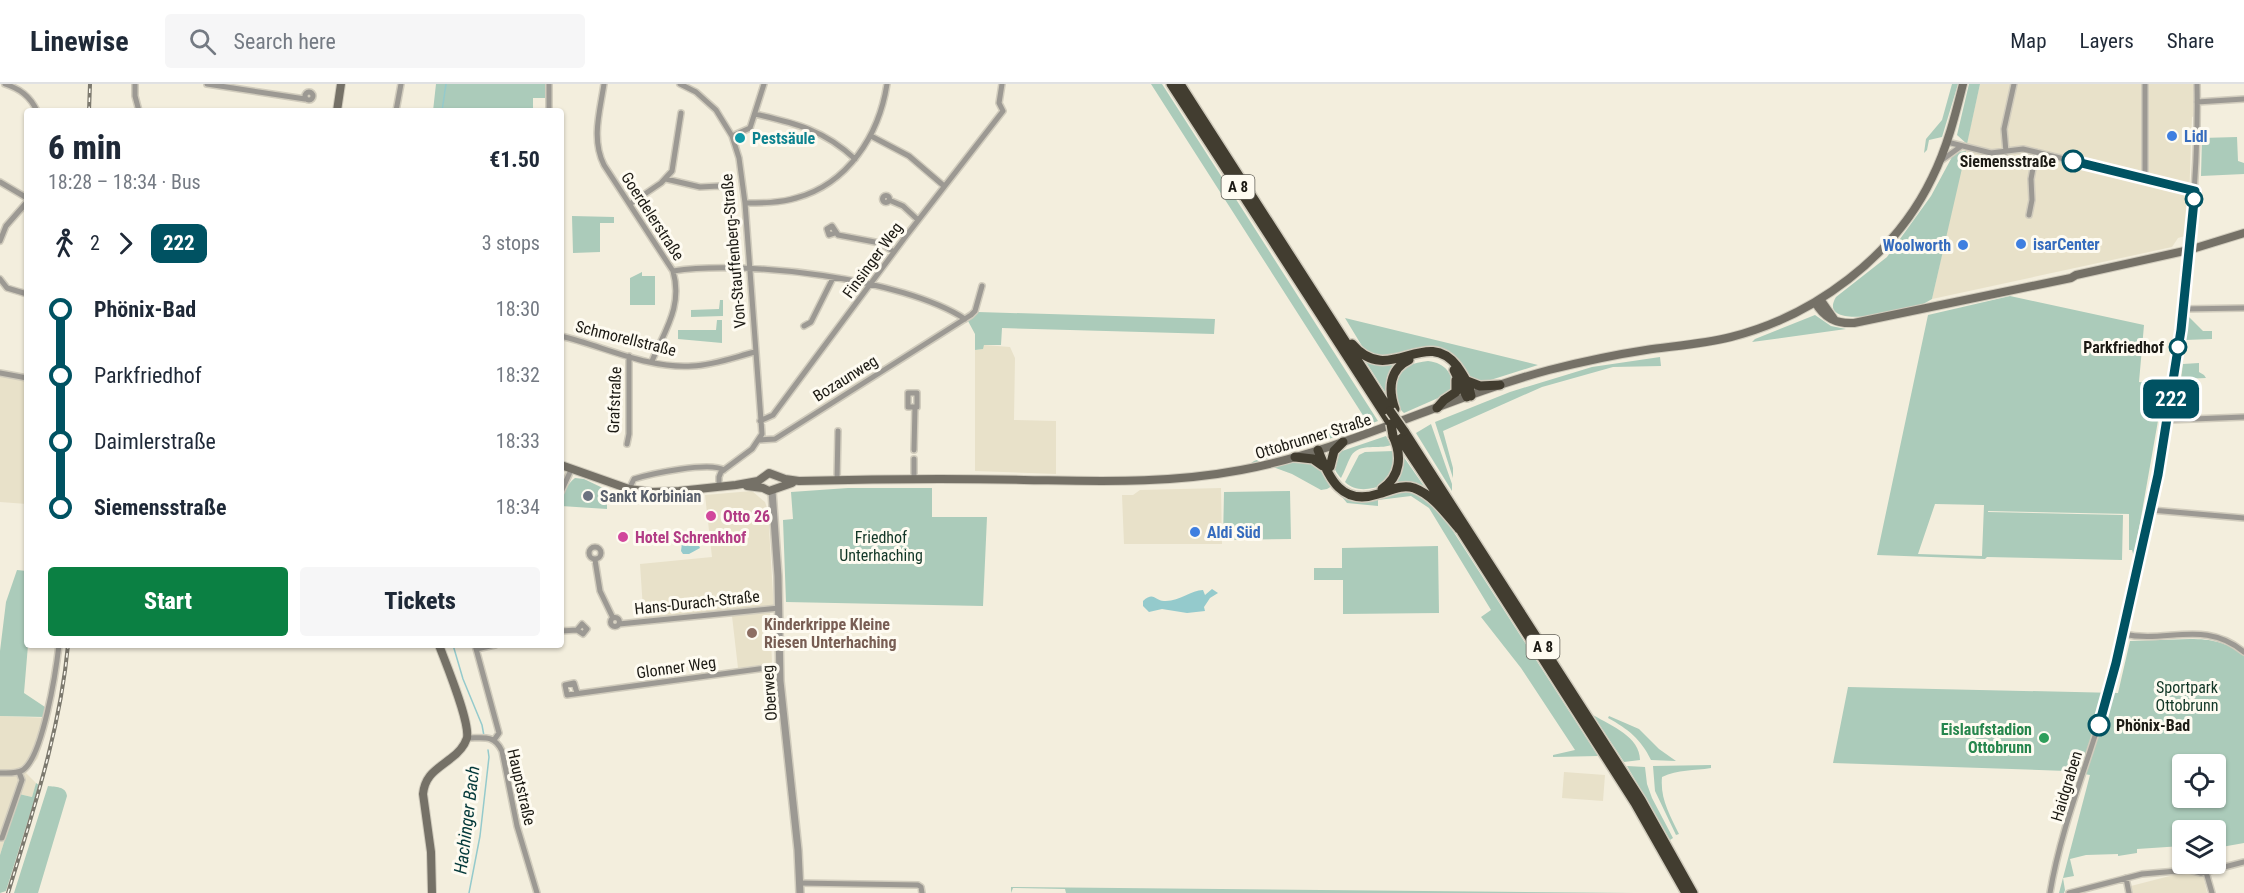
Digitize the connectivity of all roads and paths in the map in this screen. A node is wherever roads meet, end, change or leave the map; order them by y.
1 (5, 84) edge
2 (135, 84) edge
3 (207, 84) edge
4 (341, 84) edge
5 (401, 84) edge
6 (549, 84) edge
7 (604, 84) edge
8 (680, 84) edge
9 (764, 84) edge
10 (887, 84) edge
11 (1002, 84) edge
12 (1171, 84) edge
13 (1180, 84) edge
14 (1963, 84) edge
15 (2014, 84) edge
16 (2145, 84) edge
17 (2197, 84) edge
18 (305, 99) dead end
19 (2244, 99) edge
20 (2197, 102) junction
21 (35, 108) edge
22 (138, 108) edge
23 (337, 108) edge
24 (397, 108) edge
25 (549, 108) edge
26 (681, 113) dead end
27 (755, 114) junction
28 (732, 136) junction
29 (872, 136) junction
30 (1947, 142) junction
31 (1960, 147) junction
32 (2006, 152) junction
33 (2037, 152) junction
34 (855, 159) junction
35 (1939, 164) junction
36 (666, 179) junction
37 (2145, 179) junction
38 (0, 182) edge
39 (944, 186) junction
40 (727, 188) dead end
41 (2195, 191) junction
42 (24, 196) edge
43 (889, 200) dead end
44 (745, 203) junction
45 (630, 204) junction
46 (24, 205) edge
47 (2029, 215) dead end
48 (918, 220) junction
49 (835, 233) dead end
50 (2244, 233) edge
51 (0, 241) edge
52 (2189, 250) junction
53 (894, 252) junction
54 (750, 268) junction
55 (673, 271) junction
56 (833, 278) junction
57 (0, 279) edge
58 (870, 285) junction
59 (982, 286) dead end
60 (24, 293) edge
61 (1817, 300) junction
62 (1322, 304) junction
63 (2244, 308) edge
64 (2183, 309) junction
65 (1798, 311) junction
66 (1821, 312) junction
67 (965, 319) junction
68 (1834, 320) junction
69 (804, 326) dead end
70 (564, 337) edge
71 (755, 352) junction
72 (629, 356) junction
73 (652, 361) junction
74 (0, 372) edge
75 (1455, 372) junction
76 (24, 377) edge
77 (1467, 381) junction
78 (1500, 385) junction
79 (1469, 396) junction
80 (915, 407) dead end
81 (1437, 408) junction
82 (1390, 411) junction
83 (2244, 417) edge
84 (2168, 420) junction
85 (760, 421) junction
86 (838, 431) dead end
87 (1402, 434) junction
88 (760, 440) junction
89 (1343, 442) junction
90 (627, 444) dead end
91 (1321, 449) junction
92 (914, 450) dead end
93 (1295, 457) junction
94 (914, 459) dead end
95 (564, 466) edge
96 (1327, 468) junction
97 (571, 470) junction
98 (724, 470) junction
99 (776, 476) junction
100 (762, 477) junction
101 (914, 478) junction
102 (837, 480) junction
103 (799, 481) junction
104 (564, 485) edge
105 (736, 485) junction
106 (719, 487) junction
107 (763, 488) junction
108 (629, 489) junction
109 (775, 489) junction
110 (2151, 510) junction
111 (2244, 518) edge
112 (1459, 529) junction
113 (595, 560) dead end
114 (779, 608) junction
115 (577, 630) dead end
116 (564, 631) edge
117 (2122, 634) junction
118 (59, 648) edge
119 (440, 648) edge
120 (476, 648) edge
121 (2244, 652) edge
122 (780, 666) junction
123 (577, 693) dead end
124 (466, 738) junction
125 (494, 740) junction
126 (1614, 764) junction
127 (19, 772) junction
128 (0, 773) edge
129 (0, 838) edge
130 (2244, 862) edge
131 (2226, 867) edge
132 (2172, 871) edge
133 (2207, 874) edge
134 (2126, 878) junction
135 (800, 883) junction
136 (866, 885) junction
137 (432, 893) edge
138 (537, 893) edge
139 (800, 893) edge
140 (866, 893) edge
141 (922, 893) edge
142 (1686, 893) edge
143 (1693, 893) edge
144 (2050, 893) edge
145 (2069, 893) edge
146 (2129, 893) edge
147 (2212, 893) edge

1 - 21 street
2 - 22 street
3 - 18 street
4 - 23 main road
5 - 24 street
6 - 25 street
7 - 45 street, Goerdelerstraße
8 - 28 street, Von-Stauffenberg-Straße
9 - 27 street
10 - 29 street
11 - 39 street, Finsinger Weg
12 - 82 highway, A 8
13 - 62 highway, A 8
14 - 30 main road, Ottobrunner Straße
15 - 32 street
16 - 37 street
17 - 20 street, Haidgraben
19 - 20 street
20 - 41 street, Haidgraben
26 - 36 street
27 - 28 street
27 - 34 street
28 - 44 street, Von-Stauffenberg-Straße
29 - 34 street
29 - 39 street
30 - 31 street
30 - 35 main road, Ottobrunner Straße
31 - 32 street
31 - 35 street
32 - 33 street
33 - 37 street
33 - 47 street
34 - 44 street
35 - 61 main road, Ottobrunner Straße
36 - 40 street
36 - 45 street
37 - 41 street
38 - 42 street
39 - 48 street, Finsinger Weg
41 - 52 street, Haidgraben
43 - 48 street
44 - 54 street, Von-Stauffenberg-Straße
45 - 55 street, Goerdelerstraße
46 - 51 street
48 - 53 street, Finsinger Weg
49 - 53 street
50 - 52 main road
52 - 64 street, Haidgraben
52 - 68 main road
53 - 58 street, Finsinger Weg
54 - 55 street
54 - 56 street
54 - 71 street, Von-Stauffenberg-Straße
55 - 73 street, Goerdelerstraße
56 - 58 street
56 - 69 street
57 - 60 street
58 - 67 street
58 - 85 street, Finsinger Weg
59 - 67 street, Bozaunweg
61 - 65 main road, Ottobrunner Straße
61 - 66 main road
61 - 68 main road
62 - 77 highway
62 - 82 highway, A 8
63 - 64 street
64 - 84 street, Haidgraben
65 - 66 main road
65 - 78 main road, Ottobrunner Straße
66 - 68 main road
67 - 88 street, Bozaunweg
70 - 72 street, Schmorellstraße
71 - 73 street, Schmorellstraße
71 - 85 street, Von-Stauffenberg-Straße
72 - 73 street, Schmorellstraße
72 - 90 street, Grafstraße
74 - 76 street
75 - 79 highway
75 - 81 highway
75 - 82 highway
77 - 78 highway
77 - 79 highway
78 - 79 main road, Ottobrunner Straße
79 - 81 main road, Ottobrunner Straße
80 - 92 street
81 - 89 main road, Ottobrunner Straße
82 - 87 highway, A 8, bridge
82 - 87 highway, A 8, bridge
83 - 84 street
84 - 110 street, Haidgraben
85 - 88 street, Von-Stauffenberg-Straße
86 - 102 street
87 - 96 highway
87 - 112 highway, A 8
87 - 126 highway, A 8
88 - 98 street, Bozaunweg
89 - 91 main road, Ottobrunner Straße
89 - 96 highway
91 - 93 main road, Ottobrunner Straße
91 - 96 highway
93 - 96 highway
93 - 101 main road, Ottobrunner Straße
94 - 101 street
95 - 97 main road, Ottobrunner Straße
96 - 112 highway
97 - 104 street
97 - 108 main road, Ottobrunner Straße
98 - 106 street
98 - 108 street
99 - 100 main road, Ottobrunner Straße
99 - 103 main road, Ottobrunner Straße
99 - 109 main road
100 - 105 main road, Ottobrunner Straße
100 - 107 main road
101 - 102 main road, Ottobrunner Straße
102 - 103 main road, Ottobrunner Straße
103 - 109 main road, Ottobrunner Straße
105 - 106 main road, Ottobrunner Straße
105 - 107 main road, Ottobrunner Straße
106 - 108 main road, Ottobrunner Straße
107 - 109 main road, Ottobrunner Straße
109 - 114 street, Oberweg
110 - 111 street
110 - 117 street, Haidgraben
112 - 126 highway, A 8
113 - 114 street, Hans-Durach-Straße
114 - 122 street, Oberweg
115 - 116 street
117 - 121 street
117 - 144 street, Haidgraben
118 - 127 street
119 - 124 main road
120 - 125 street
122 - 123 street, Glonner Weg
122 - 135 street, Oberweg
124 - 125 street, Hauptstraße
124 - 137 main road
125 - 138 street, Hauptstraße
126 - 142 highway, A 8
126 - 143 highway, A 8
127 - 128 street
127 - 129 street
130 - 131 street
132 - 134 street
133 - 147 street
134 - 145 street
134 - 146 street
135 - 136 street
135 - 139 street, Oberweg
136 - 140 street
136 - 141 street

